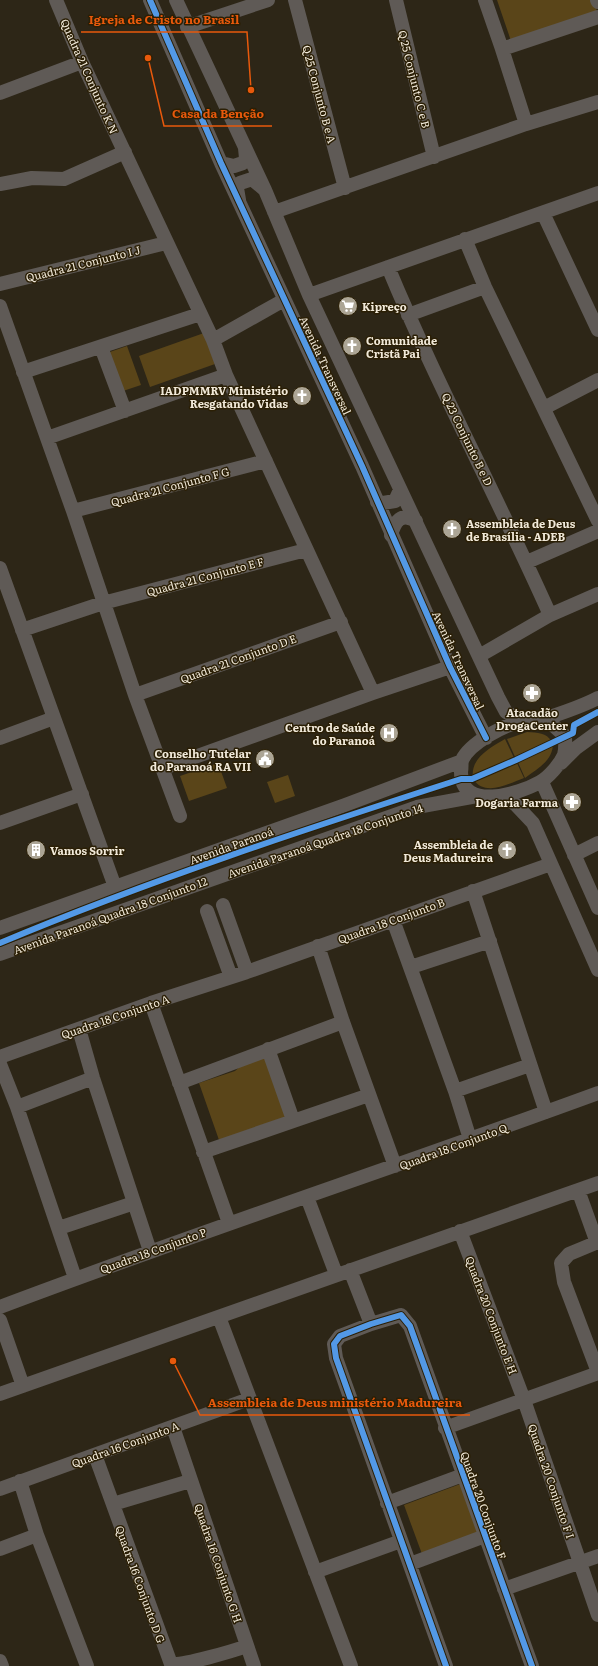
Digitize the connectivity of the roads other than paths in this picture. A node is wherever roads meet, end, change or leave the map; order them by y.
1 (56, 0) edge
2 (150, 0) edge
3 (176, 0) edge
4 (268, 0) edge
5 (295, 0) edge
6 (396, 0) edge
7 (485, 0) edge
8 (598, 17) edge
9 (187, 27) junction
10 (502, 49) junction
11 (82, 62) junction
12 (0, 93) edge
13 (598, 102) edge
14 (526, 124) junction
15 (245, 148) junction
16 (125, 152) junction
17 (434, 157) junction
18 (221, 163) junction
19 (0, 184) edge
20 (345, 188) junction
21 (265, 190) junction
22 (598, 193) edge
23 (240, 201) junction
24 (274, 212) junction
25 (543, 213) junction
26 (465, 239) junction
27 (166, 243) junction
28 (388, 267) junction
29 (0, 284) edge
30 (485, 287) junction
31 (309, 295) junction
32 (284, 300) junction
33 (0, 306) edge
34 (200, 314) junction
35 (408, 315) junction
36 (596, 326) edge
37 (213, 340) junction
38 (101, 347) junction
39 (23, 372) junction
40 (226, 375) junction
41 (598, 380) edge
42 (544, 408) junction
43 (125, 411) junction
44 (46, 438) junction
45 (266, 461) junction
46 (400, 490) junction
47 (377, 502) junction
48 (73, 512) junction
49 (416, 521) junction
50 (598, 521) edge
51 (598, 531) edge
52 (391, 535) junction
53 (306, 550) junction
54 (527, 562) junction
55 (0, 568) edge
56 (598, 594) edge
57 (103, 603) junction
58 (550, 615) junction
59 (341, 622) junction
60 (22, 630) junction
61 (479, 656) junction
62 (450, 667) junction
63 (373, 693) junction
64 (135, 695) junction
65 (598, 698) edge
66 (54, 718) junction
67 (542, 719) junction
68 (522, 721) junction
69 (598, 732) edge
70 (0, 738) edge
71 (486, 738) junction
72 (462, 761) junction
73 (558, 766) junction
74 (164, 768) junction
75 (542, 782) junction
76 (82, 794) junction
77 (477, 796) junction
78 (502, 796) junction
79 (180, 816) dead end
80 (0, 823) edge
81 (598, 843) edge
82 (574, 855) junction
83 (551, 863) junction
84 (221, 876) joint
85 (115, 887) junction
86 (473, 891) junction
87 (223, 905) dead end
88 (598, 908) edge
89 (207, 911) dead end
90 (393, 920) junction
91 (0, 928) edge
92 (490, 941) junction
93 (318, 946) junction
94 (3, 951) edge
95 (593, 954) edge
96 (411, 967) junction
97 (598, 970) edge
98 (247, 972) junction
99 (231, 977) junction
100 (151, 1003) junction
101 (344, 1022) junction
102 (79, 1029) junction
103 (268, 1049) junction
104 (0, 1057) edge
105 (0, 1064) edge
106 (530, 1065) junction
107 (93, 1078) junction
108 (179, 1082) junction
109 (455, 1091) junction
110 (598, 1093) edge
111 (369, 1095) junction
112 (17, 1107) junction
113 (546, 1112) junction
114 (293, 1120) junction
115 (470, 1139) junction
116 (203, 1152) junction
117 (396, 1166) junction
118 (598, 1183) edge
119 (578, 1190) junction
120 (307, 1197) junction
121 (134, 1202) junction
122 (229, 1223) junction
123 (59, 1228) junction
124 (460, 1231) junction
125 (598, 1243) edge
126 (150, 1251) junction
127 (350, 1270) junction
128 (336, 1274) junction
129 (75, 1278) junction
130 (0, 1307) edge
131 (218, 1317) junction
132 (0, 1320) edge
133 (371, 1324) junction
134 (598, 1372) edge
135 (23, 1386) junction
136 (0, 1394) edge
137 (249, 1399) junction
138 (524, 1400) junction
139 (173, 1427) junction
140 (445, 1428) junction
141 (95, 1455) junction
142 (463, 1475) junction
143 (190, 1480) junction
144 (20, 1481) junction
145 (0, 1489) edge
146 (387, 1503) junction
147 (112, 1504) junction
148 (37, 1535) junction
149 (485, 1536) junction
150 (401, 1541) junction
151 (0, 1549) edge
152 (598, 1556) edge
153 (580, 1563) junction
154 (410, 1564) junction
155 (315, 1572) junction
156 (504, 1589) junction
157 (598, 1615) edge
158 (248, 1646) junction
159 (0, 1661) edge
160 (2, 1666) edge
161 (86, 1666) edge
162 (254, 1666) edge
163 (351, 1666) edge
164 (446, 1666) edge
165 (532, 1666) edge

1 - 11 street, Quadra 21 Conjunto K N
2 - 18 street, Avenida Transversal
3 - 9 street, Avenida Transversal
4 - 9 street
5 - 20 street, Q 25 Conjunto B e A
6 - 17 street, Q 25 Conjunto C e B
7 - 10 street
8 - 10 street
9 - 15 street, Avenida Transversal
10 - 14 street
11 - 12 street
11 - 16 street, Quadra 21 Conjunto K N
13 - 14 street
14 - 17 street
15 - 18 street
15 - 21 street, Avenida Transversal
16 - 19 street
16 - 27 street, Quadra 21 Conjunto K N
17 - 20 street
18 - 23 street, Avenida Transversal
20 - 24 street
21 - 23 street
21 - 24 street, Avenida Transversal
22 - 25 street
23 - 32 street, Avenida Transversal
24 - 31 street, Avenida Transversal
25 - 26 street
25 - 36 street
26 - 28 street
26 - 30 street
27 - 29 street, Quadra 21 Conjunto I J
27 - 34 street, Quadra 21 Conjunto K N
28 - 31 street
28 - 35 street, Q 23 Conjunto B e D
30 - 35 street
30 - 42 street
31 - 46 street, Avenida Transversal
32 - 37 street
32 - 47 street, Avenida Transversal
33 - 39 street
34 - 37 street, Quadra 21 Conjunto K N
34 - 38 street
35 - 54 street, Q 23 Conjunto B e D
37 - 40 street, Quadra 21 Conjunto K N
38 - 39 street
38 - 43 street
39 - 44 street
40 - 43 street
40 - 45 street, Quadra 21 Conjunto K N
41 - 42 street
42 - 50 street
43 - 44 street
44 - 48 street
45 - 48 street, Quadra 21 Conjunto F G
45 - 53 street, Quadra 21 Conjunto K N
46 - 47 street
46 - 49 street, Avenida Transversal
47 - 52 street, Avenida Transversal
48 - 57 street
49 - 52 street
49 - 61 street, Avenida Transversal
51 - 54 street
52 - 62 street, Avenida Transversal
53 - 57 street, Quadra 21 Conjunto E F
53 - 59 street, Quadra 21 Conjunto K N
54 - 58 street, Q 23 Conjunto B e D
55 - 60 street
56 - 58 street
57 - 60 street, Quadra 21 Conjunto E F
57 - 64 street
58 - 61 street
59 - 63 street, Quadra 21 Conjunto K N
59 - 64 street, Quadra 21 Conjunto D E
60 - 66 street
61 - 68 street, Avenida Transversal
62 - 63 street
62 - 71 street, Avenida Transversal
63 - 74 street
64 - 74 street
65 - 67 street
66 - 70 street
66 - 76 street
67 - 68 street
67 - 73 street
68 - 71 street
69 - 73 street
71 - 72 street
72 - 77 street
72 - 85 street, Avenida Paranoá
73 - 75 street
74 - 79 street
75 - 78 street
75 - 82 street
76 - 80 street
76 - 85 street
77 - 78 street
77 - 84 street, Avenida Paranoá Quadra 18 Conjunto 14
78 - 83 street
81 - 82 street
82 - 88 street
83 - 86 street, Quadra 18 Conjunto B
83 - 95 street
84 - 94 street, Avenida Paranoá Quadra 18 Conjunto 12
85 - 91 street, Avenida Paranoá
86 - 90 street, Quadra 18 Conjunto B
86 - 92 street
87 - 98 street
89 - 99 street
90 - 93 street, Quadra 18 Conjunto B
90 - 96 street
92 - 96 street
92 - 106 street
93 - 98 street, Quadra 18 Conjunto B
93 - 101 street
95 - 97 street
96 - 109 street
98 - 99 street, Quadra 18 Conjunto B
99 - 100 street, Quadra 18 Conjunto A
100 - 102 street, Quadra 18 Conjunto A
100 - 108 street
101 - 103 street
101 - 111 street
102 - 104 street, Quadra 18 Conjunto A
102 - 107 street
103 - 108 street
103 - 114 street
105 - 112 street
106 - 109 street
106 - 113 street
107 - 112 street
107 - 121 street
108 - 116 street
109 - 115 street
110 - 113 street, Quadra 18 Conjunto Q
111 - 114 street
111 - 117 street
112 - 123 street
113 - 115 street, Quadra 18 Conjunto Q
114 - 116 street
115 - 117 street, Quadra 18 Conjunto Q
116 - 122 street
117 - 120 street, Quadra 18 Conjunto Q
118 - 119 street
119 - 124 street
119 - 125 street
120 - 122 street, Quadra 18 Conjunto P
120 - 128 street
121 - 123 street
121 - 126 street
122 - 126 street, Quadra 18 Conjunto P
123 - 129 street
124 - 127 street
124 - 138 street, Quadra 20 Conjunto E H
125 - 134 street
126 - 129 street, Quadra 18 Conjunto P
127 - 128 street
127 - 133 street
128 - 131 street
129 - 130 street, Quadra 18 Conjunto P
131 - 135 street
131 - 137 street
132 - 135 street
133 - 140 street, Quadra 20 Conjunto F
133 - 146 street
134 - 138 street
135 - 136 street
137 - 139 street, Quadra 16 Conjunto A
137 - 155 street
138 - 140 street
138 - 153 street, Quadra 20 Conjunto F I
139 - 141 street, Quadra 16 Conjunto A
139 - 143 street, Quadra 16 Conjunto G H
140 - 142 street, Quadra 20 Conjunto F
141 - 144 street, Quadra 16 Conjunto A
141 - 147 street, Quadra 16 Conjunto D G
142 - 146 street
142 - 149 street, Quadra 20 Conjunto F
143 - 147 street
143 - 158 street, Quadra 16 Conjunto G H
144 - 145 street, Quadra 16 Conjunto A
144 - 148 street
146 - 150 street
147 - 158 street, Quadra 16 Conjunto D G
148 - 151 street
148 - 161 street
149 - 154 street
149 - 156 street, Quadra 20 Conjunto F
150 - 154 street
150 - 155 street
152 - 153 street
153 - 156 street
153 - 157 street, Quadra 20 Conjunto F I
154 - 164 street
155 - 163 street
156 - 165 street, Quadra 20 Conjunto F
158 - 162 street, Quadra 16 Conjunto G H
159 - 160 street

